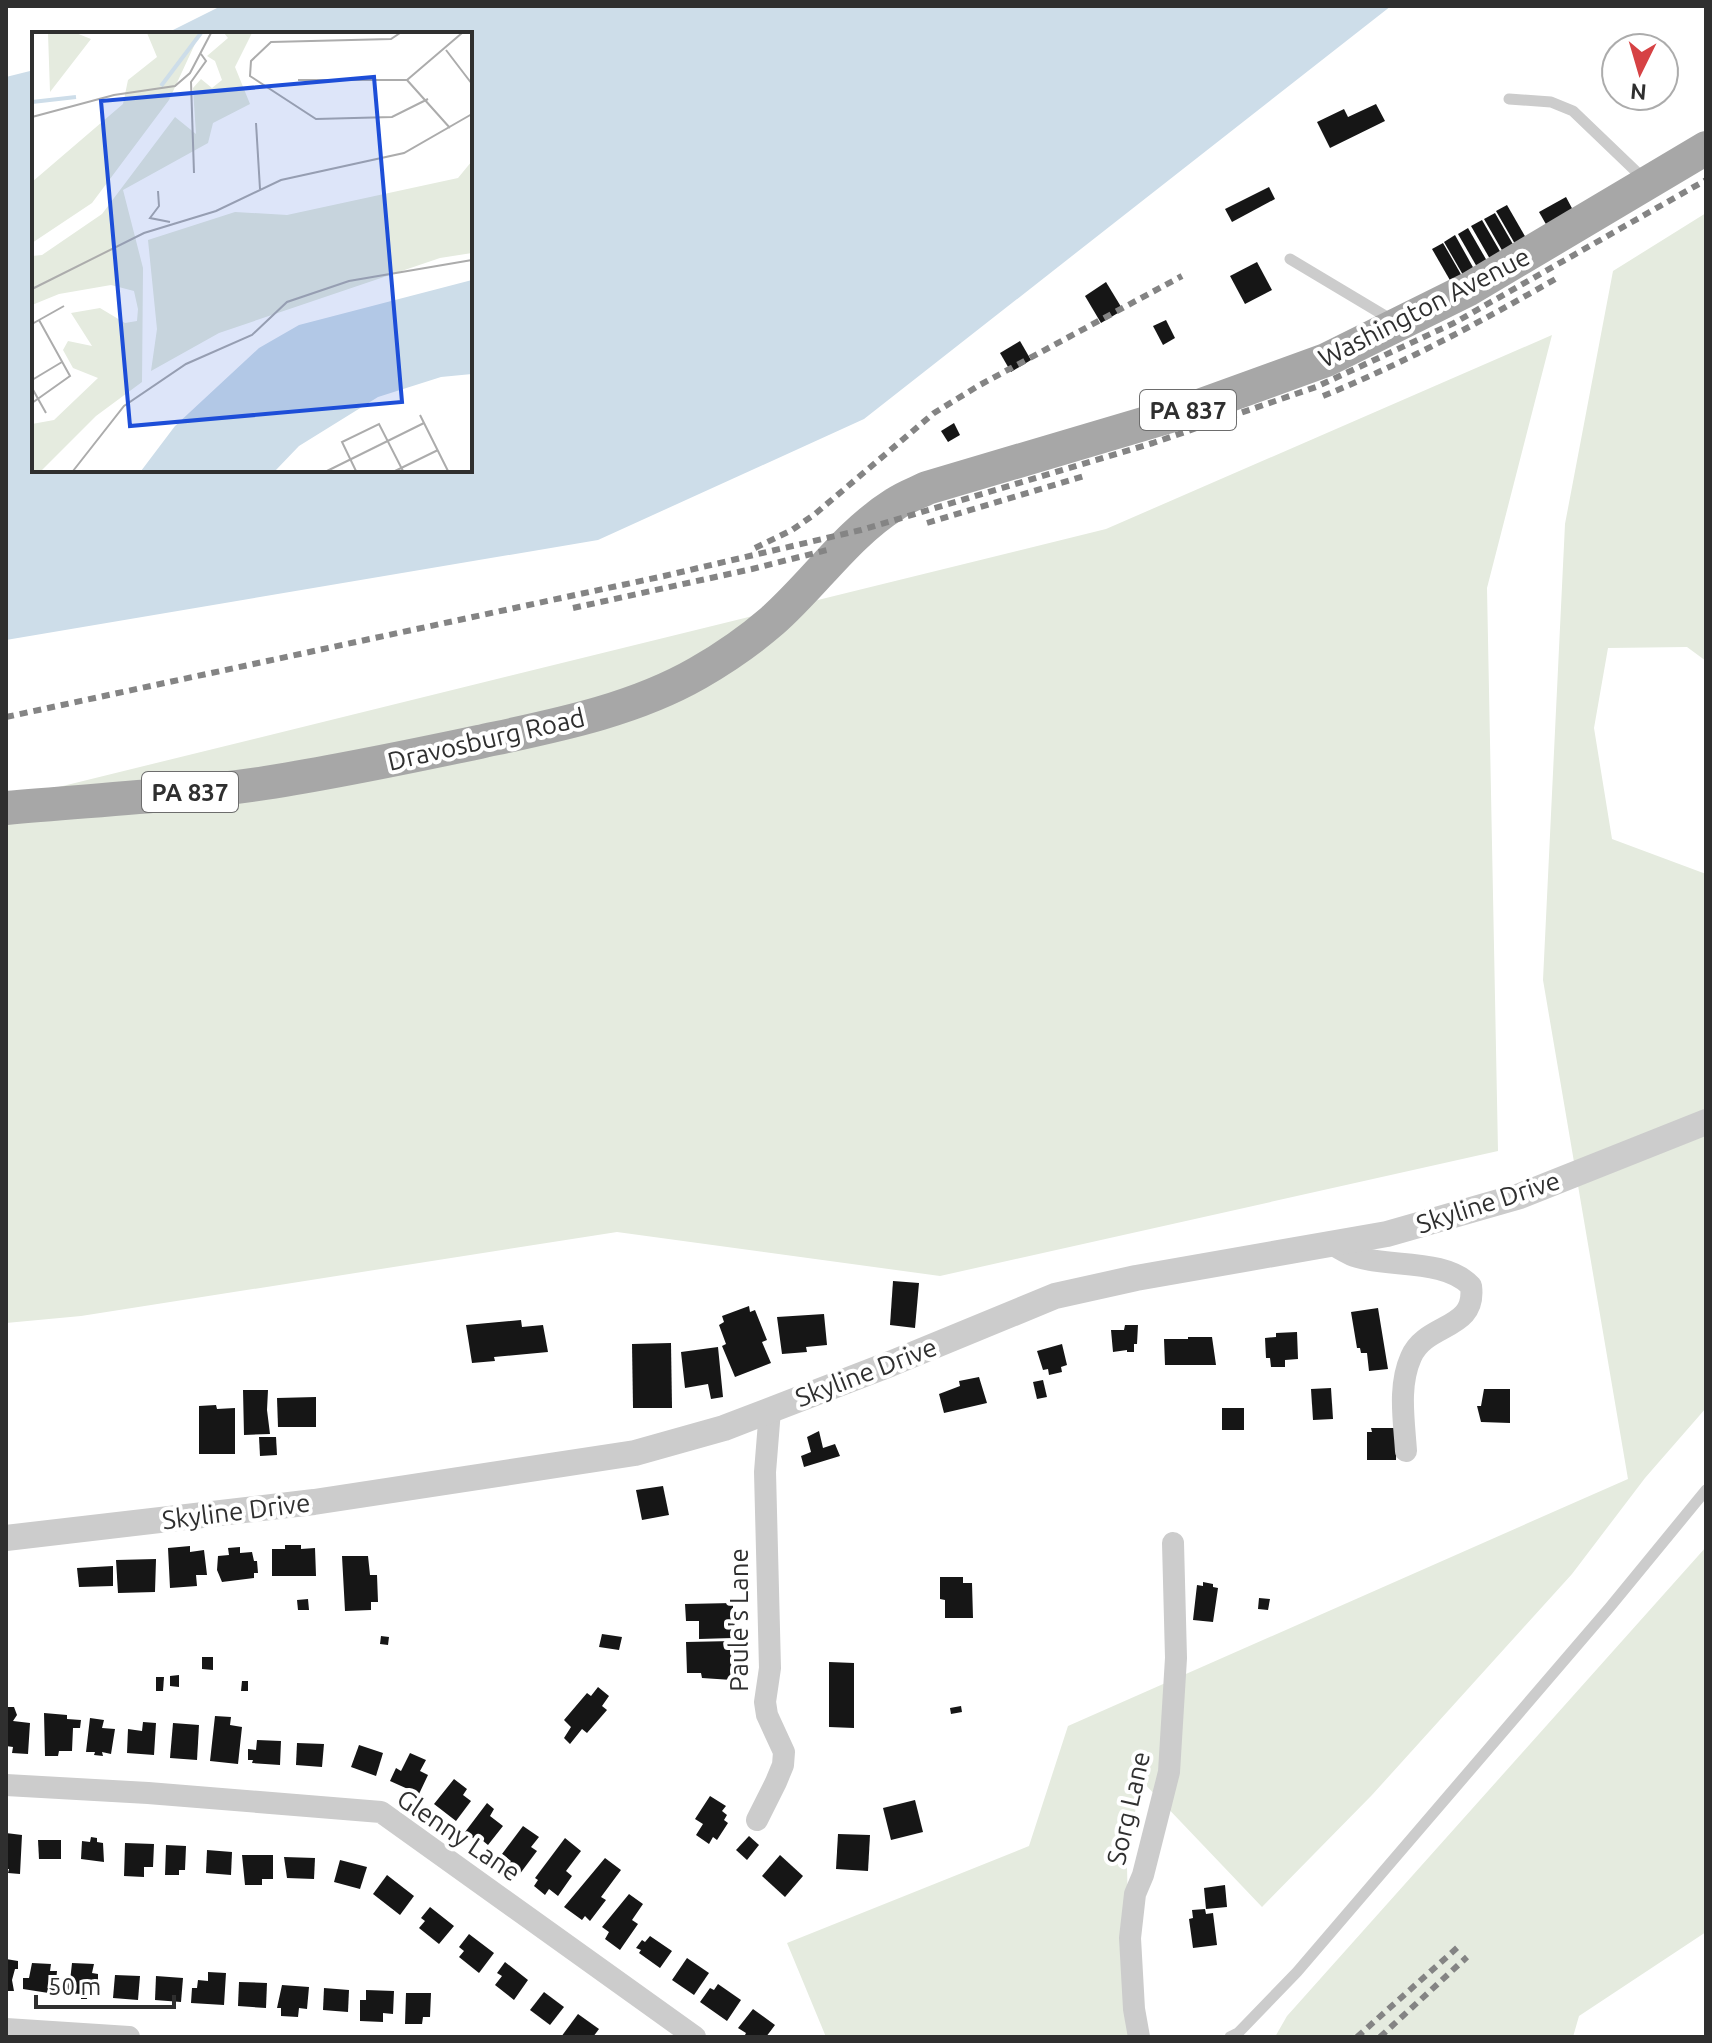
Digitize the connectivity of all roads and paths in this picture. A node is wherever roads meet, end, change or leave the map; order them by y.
1 (1509, 99) dead end
2 (1706, 148) edge
3 (1649, 184) junction
4 (1290, 259) dead end
5 (1400, 325) junction
6 (896, 503) joint
7 (6, 808) edge
8 (1706, 1122) edge
9 (1331, 1244) junction
10 (770, 1410) junction
11 (1406, 1451) dead end
12 (1706, 1490) edge
13 (6, 1538) edge
14 (1173, 1543) dead end
15 (6, 1785) edge
16 (757, 1820) dead end
17 (6, 2029) edge
18 (129, 2037) edge
19 (695, 2037) edge
20 (1139, 2037) edge
21 (1230, 2037) edge

1 - 3 lane
2 - 3 main road, Washington Avenue / PA 837
3 - 5 main road, Washington Avenue / PA 837
4 - 5 lane
5 - 6 main road, Washington Avenue / PA 837
6 - 7 main road, Dravosburg Road / PA 837
8 - 9 street, Skyline Drive
9 - 10 street, Skyline Drive
9 - 11 street
10 - 13 street, Skyline Drive
10 - 16 street, Paule's Lane
12 - 21 lane
14 - 20 street, Sorg Lane
15 - 19 street, Glenny Lane
17 - 18 street

